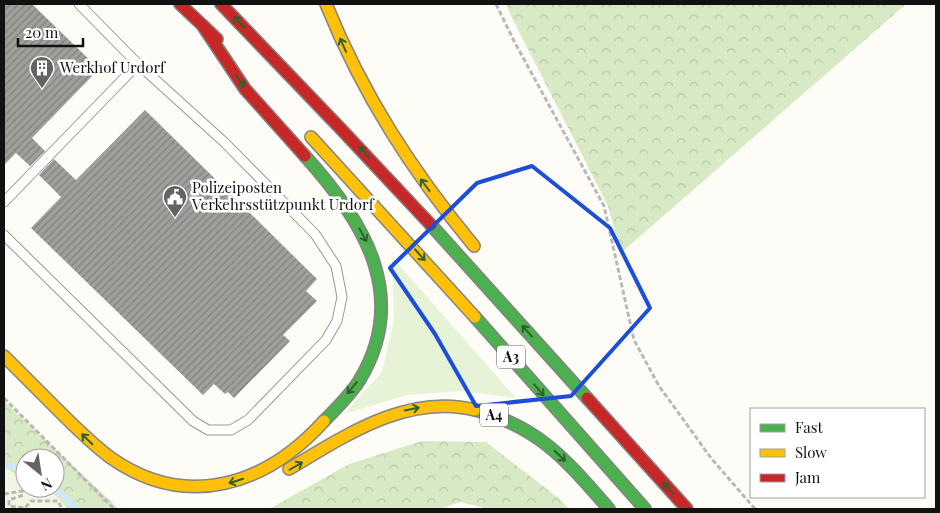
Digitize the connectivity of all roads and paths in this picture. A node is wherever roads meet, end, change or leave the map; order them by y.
1 (79, 4) edge
2 (180, 4) edge
3 (221, 4) edge
4 (326, 4) edge
5 (496, 4) edge
6 (203, 26) junction
7 (138, 64) junction
8 (243, 66) dead end
9 (303, 127) dead end
10 (4, 202) edge
11 (4, 235) edge
12 (481, 254) dead end
13 (542, 332) dead end
14 (4, 356) edge
15 (559, 367) junction
16 (4, 371) edge
17 (4, 398) edge
18 (89, 456) dead end
19 (282, 473) dead end
20 (4, 494) edge
21 (62, 509) edge
22 (114, 509) edge
23 (609, 509) edge
24 (644, 509) edge
25 (687, 509) edge
26 (755, 509) edge

1 - 7 lane
2 - 6 highway
15 -> 3 highway, A3
12 -> 4 highway
5 - 26 path
6 - 8 highway
6 -> 14 highway
7 - 10 lane
7 - 11 lane
9 -> 24 highway, A3
13 - 15 highway
25 -> 15 highway, A3
16 - 18 highway
17 - 22 path
19 -> 23 highway, A4
20 - 21 path

